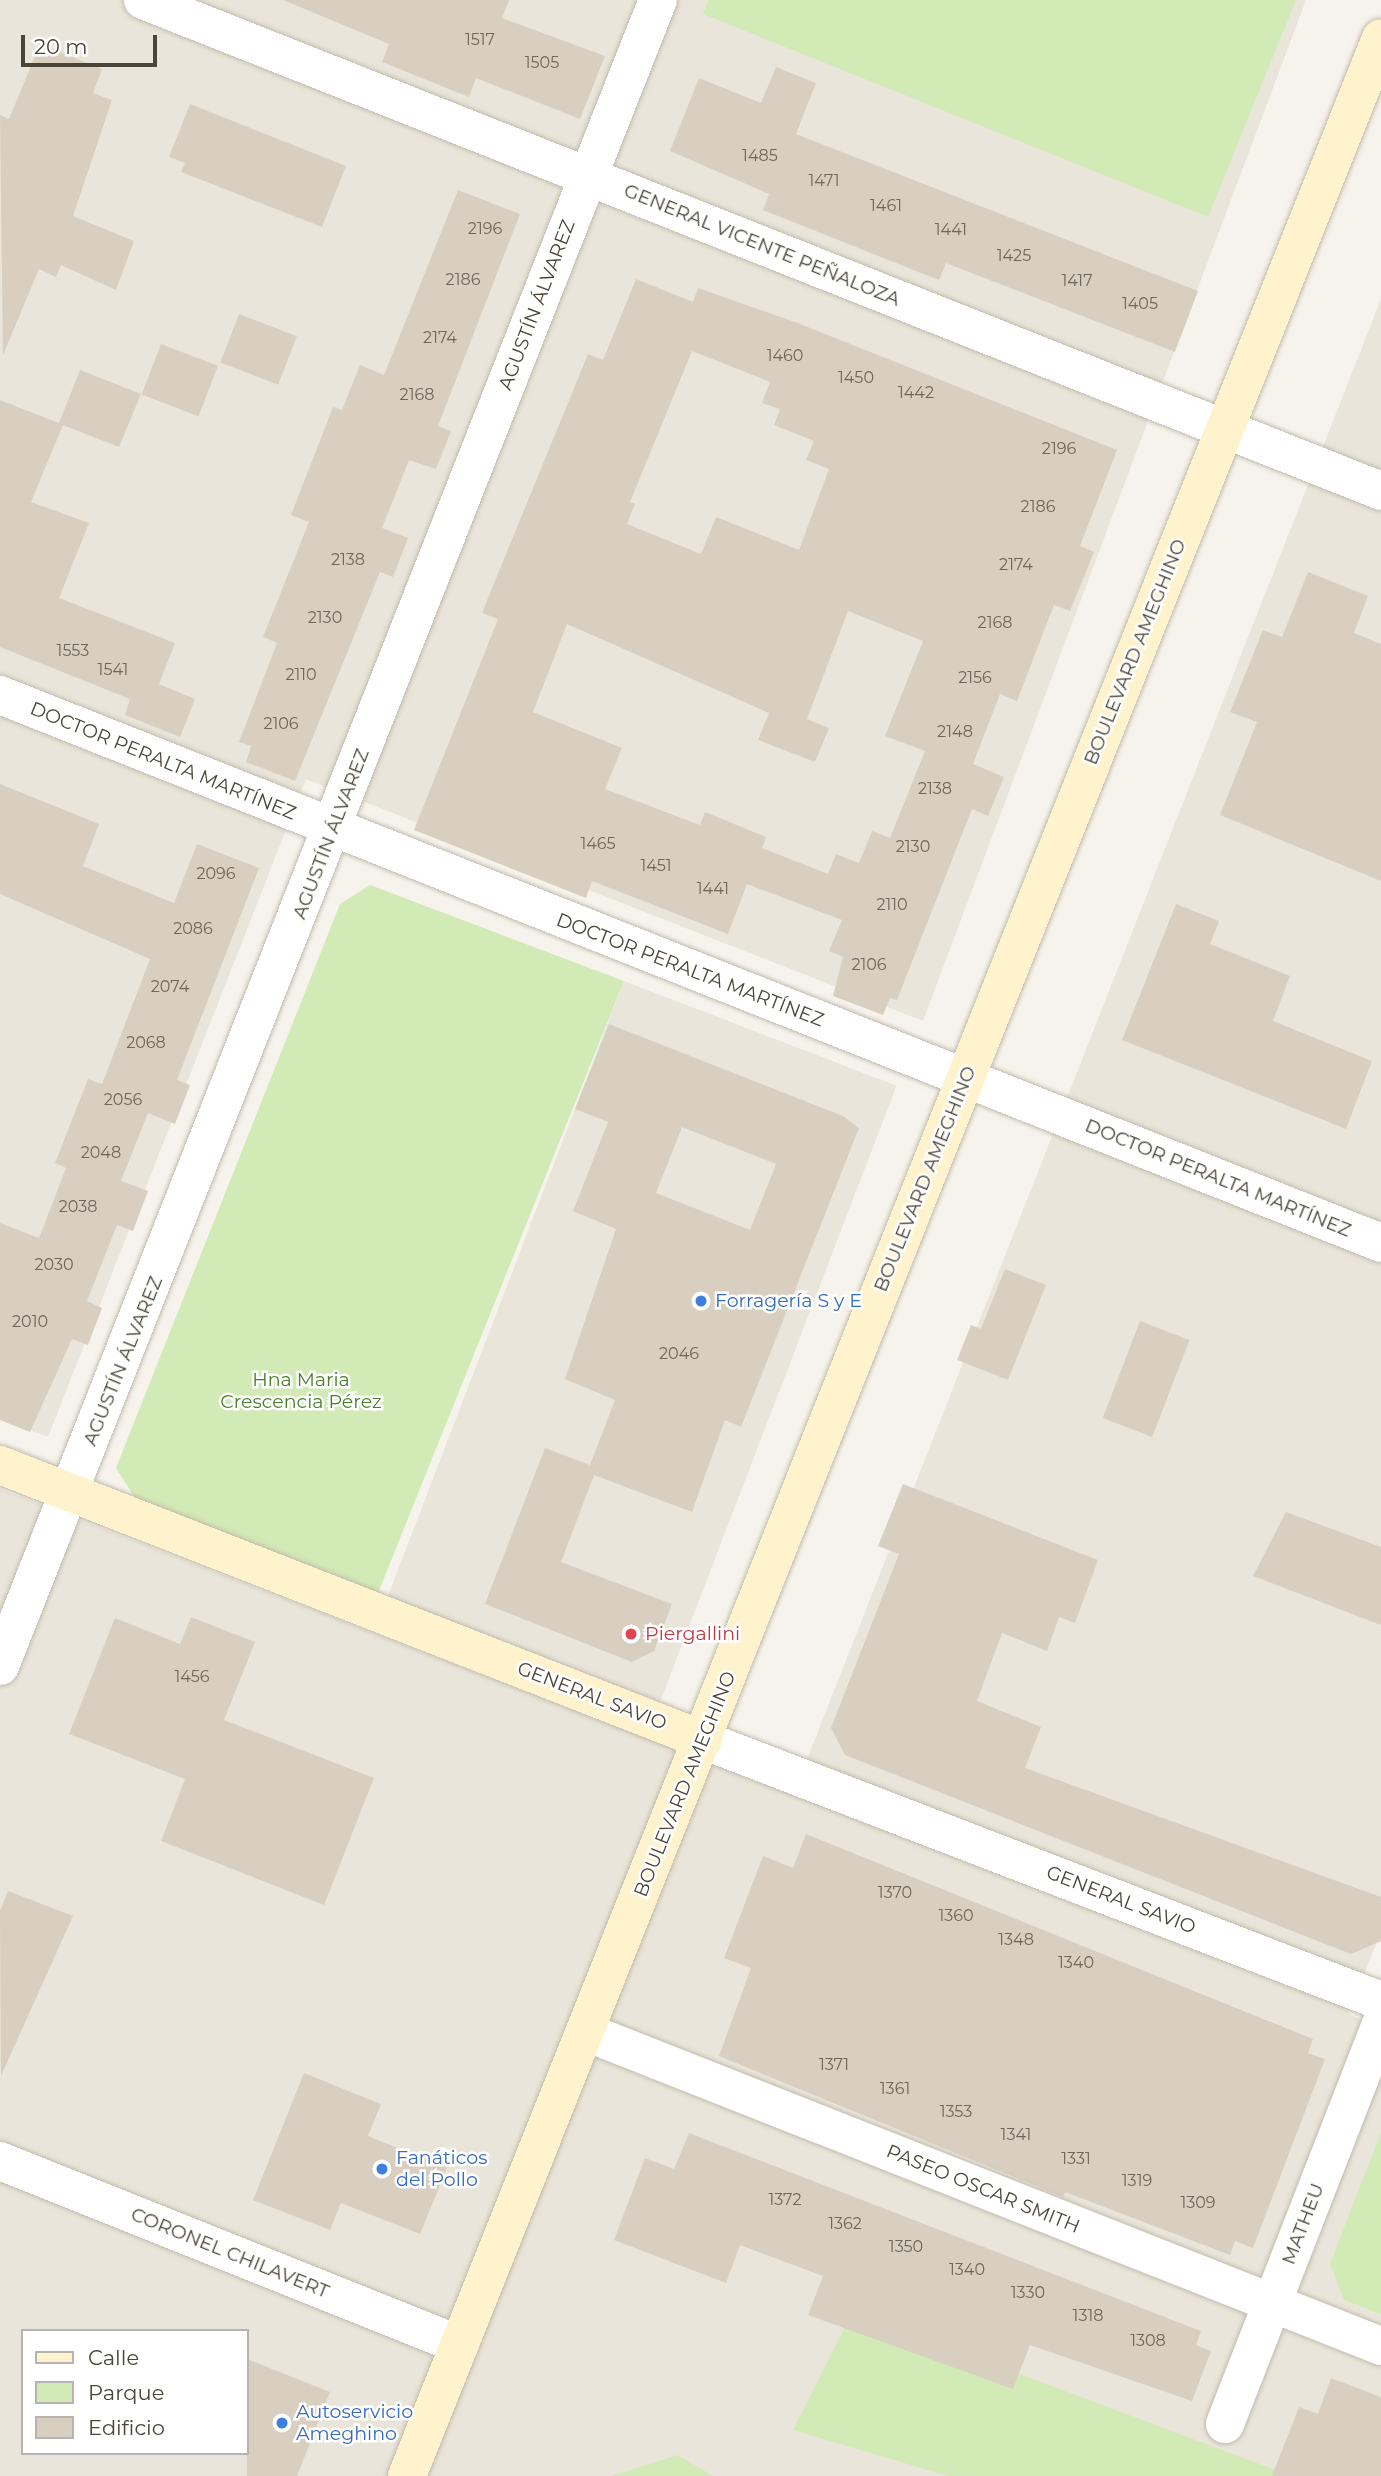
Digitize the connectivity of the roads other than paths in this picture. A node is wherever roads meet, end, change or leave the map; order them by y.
1 (143, 0) edge
2 (658, 0) edge
3 (1381, 38) edge
4 (588, 174) junction
5 (1223, 431) junction
6 (1381, 491) edge
7 (0, 695) edge
8 (333, 830) junction
9 (964, 1078) junction
10 (1381, 1242) edge
11 (0, 1465) edge
12 (71, 1492) junction
13 (0, 1666) edge
14 (704, 1740) junction
15 (1381, 2001) edge
16 (1381, 2023) edge
17 (586, 2032) junction
18 (0, 2161) edge
19 (1272, 2303) junction
20 (459, 2345) junction
21 (1381, 2346) edge
22 (1225, 2424) dead end
23 (407, 2476) edge

1 - 4 street, GENERAL VICENTE PEÑALOZA
2 - 4 street, AGUSTÍN ÁLVAREZ
3 - 5 main road, BOULEVARD AMEGHINO
4 - 5 street, GENERAL VICENTE PEÑALOZA
4 - 8 street, AGUSTÍN ÁLVAREZ
5 - 6 street, GENERAL VICENTE PEÑALOZA
5 - 9 main road, BOULEVARD AMEGHINO
7 - 8 street, DOCTOR PERALTA MARTÍNEZ
8 - 9 street, DOCTOR PERALTA MARTÍNEZ
8 - 12 street, AGUSTÍN ÁLVAREZ
9 - 10 street, DOCTOR PERALTA MARTÍNEZ
9 - 14 main road, BOULEVARD AMEGHINO
11 - 12 main road, GENERAL SAVIO
12 - 13 street, AGUSTÍN ÁLVAREZ
12 - 14 main road, GENERAL SAVIO
14 - 15 street, GENERAL SAVIO
14 - 17 main road, BOULEVARD AMEGHINO
16 - 19 street, MATHEU
17 - 19 street, PASEO OSCAR SMITH
17 - 20 main road, BOULEVARD AMEGHINO
18 - 20 street, CORONEL CHILAVERT
19 - 21 street, PASEO OSCAR SMITH
19 - 22 street, MATHEU
20 - 23 main road, BOULEVARD AMEGHINO

